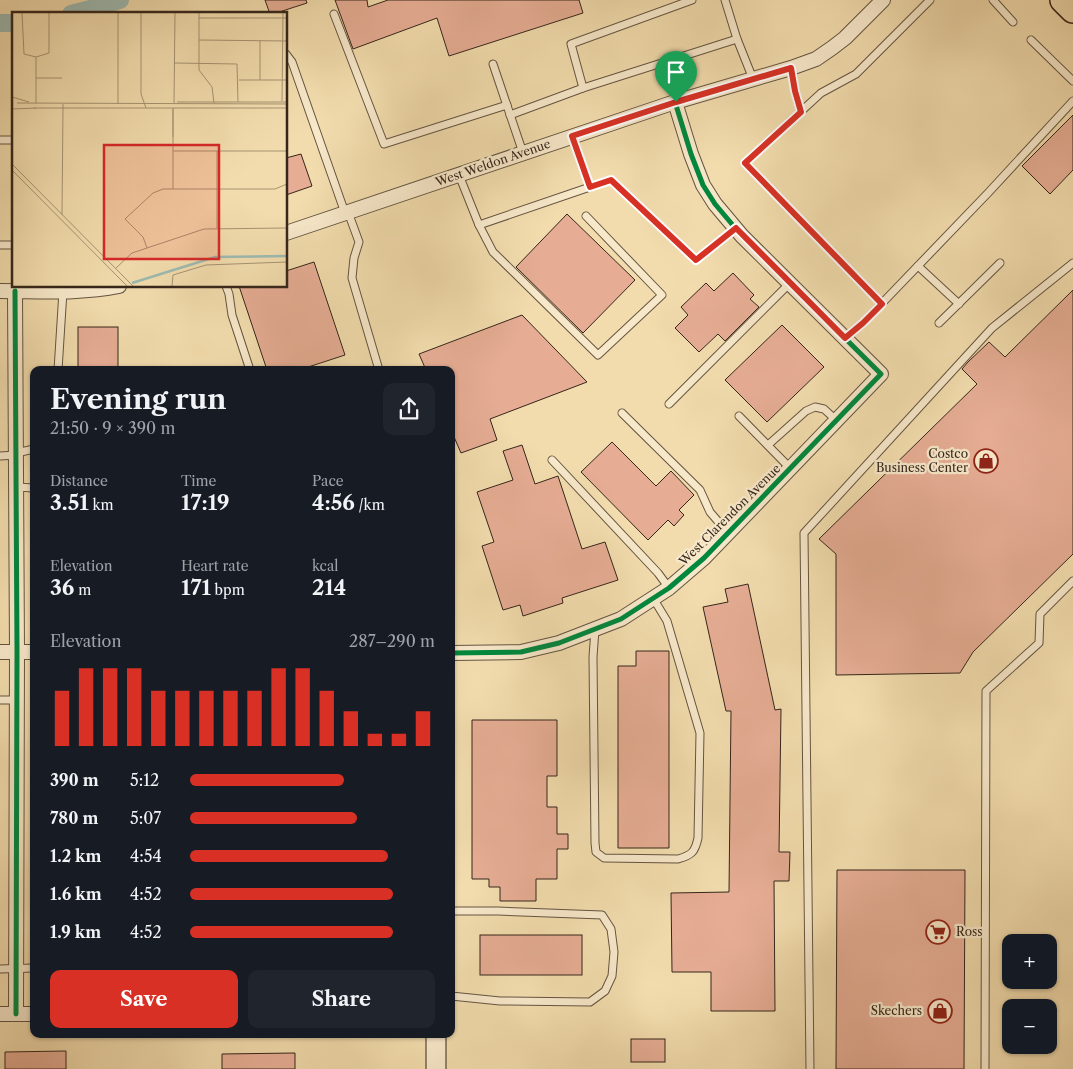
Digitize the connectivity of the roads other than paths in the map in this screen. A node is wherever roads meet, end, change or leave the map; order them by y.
1 (692, 0) edge
2 (725, 0) edge
3 (883, 0) edge
4 (930, 0) edge
5 (993, 0) edge
6 (1063, 0) edge
7 (1073, 10) edge
8 (334, 14) dead end
9 (1013, 22) dead end
10 (738, 39) junction
11 (1031, 40) dead end
12 (288, 57) edge
13 (493, 64) dead end
14 (791, 68) junction
15 (753, 79) junction
16 (1073, 81) edge
17 (583, 88) junction
18 (676, 102) junction
19 (1073, 102) edge
20 (507, 105) junction
21 (801, 112) junction
22 (510, 115) junction
23 (572, 136) junction
24 (523, 153) junction
25 (459, 175) junction
26 (590, 187) junction
27 (347, 212) junction
28 (586, 216) dead end
29 (479, 225) junction
30 (736, 228) junction
31 (288, 232) edge
32 (1000, 263) dead end
33 (1073, 263) edge
34 (918, 266) junction
35 (790, 283) junction
36 (111, 288) edge
37 (227, 288) edge
38 (0, 291) edge
39 (15, 291) junction
40 (63, 291) junction
41 (882, 304) junction
42 (959, 304) junction
43 (939, 323) dead end
44 (845, 338) junction
45 (58, 366) edge
46 (249, 366) edge
47 (378, 366) edge
48 (669, 404) dead end
49 (622, 413) dead end
50 (739, 416) dead end
51 (836, 420) junction
52 (768, 446) junction
53 (30, 450) edge
54 (16, 454) junction
55 (0, 456) edge
56 (552, 460) dead end
57 (790, 468) junction
58 (16, 487) junction
59 (30, 488) edge
60 (728, 533) junction
61 (1073, 581) edge
62 (668, 588) junction
63 (653, 598) junction
64 (595, 628) junction
65 (0, 652) edge
66 (17, 652) junction
67 (30, 652) edge
68 (455, 654) edge
69 (0, 700) edge
70 (17, 700) junction
71 (455, 912) edge
72 (30, 968) edge
73 (0, 969) edge
74 (16, 969) junction
75 (455, 996) edge
76 (0, 1014) edge
77 (16, 1014) junction
78 (30, 1014) edge
79 (436, 1038) edge
80 (436, 1069) edge
81 (810, 1069) edge
82 (985, 1069) edge

1 - 17 lane
2 - 10 lane
3 - 14 street, West Weldon Avenue
4 - 21 lane
5 - 9 lane
6 - 7 highway
8 - 20 lane
10 - 15 lane
10 - 17 lane
11 - 16 lane
12 - 27 lane
13 - 20 lane
14 - 15 street, West Weldon Avenue
14 - 21 lane
15 - 18 street, West Weldon Avenue
17 - 22 lane
18 - 23 street, West Weldon Avenue
18 - 30 street
19 - 34 lane
20 - 22 lane
21 - 41 lane
22 - 24 lane
23 - 24 street, West Weldon Avenue
23 - 26 lane
24 - 25 street, West Weldon Avenue
25 - 27 street, West Weldon Avenue
25 - 29 lane
26 - 29 lane
26 - 30 lane
27 - 31 street, West Weldon Avenue
27 - 47 lane
28 - 29 lane
30 - 35 street
32 - 42 lane
33 - 81 lane
34 - 41 lane
34 - 42 lane
35 - 44 street
35 - 48 lane
36 - 40 street
37 - 46 lane
38 - 39 street
39 - 40 street
39 - 54 street
40 - 45 lane
41 - 44 lane
42 - 43 lane
44 - 51 street, West Clarendon Avenue
49 - 60 lane
50 - 52 lane
51 - 52 lane
51 - 57 street, West Clarendon Avenue
52 - 57 lane
53 - 54 lane
54 - 55 lane
54 - 58 street
56 - 62 lane
57 - 60 street, West Clarendon Avenue
58 - 59 lane
58 - 66 street
60 - 62 street, West Clarendon Avenue
61 - 82 lane
62 - 63 street, West Clarendon Avenue
63 - 64 street, West Clarendon Avenue
63 - 64 lane
64 - 68 street, West Clarendon Avenue
65 - 66 street
66 - 67 street
66 - 70 street
69 - 70 lane
70 - 74 street
71 - 75 lane
72 - 74 lane
73 - 74 lane
74 - 77 street
76 - 77 street
77 - 78 street
79 - 80 street

